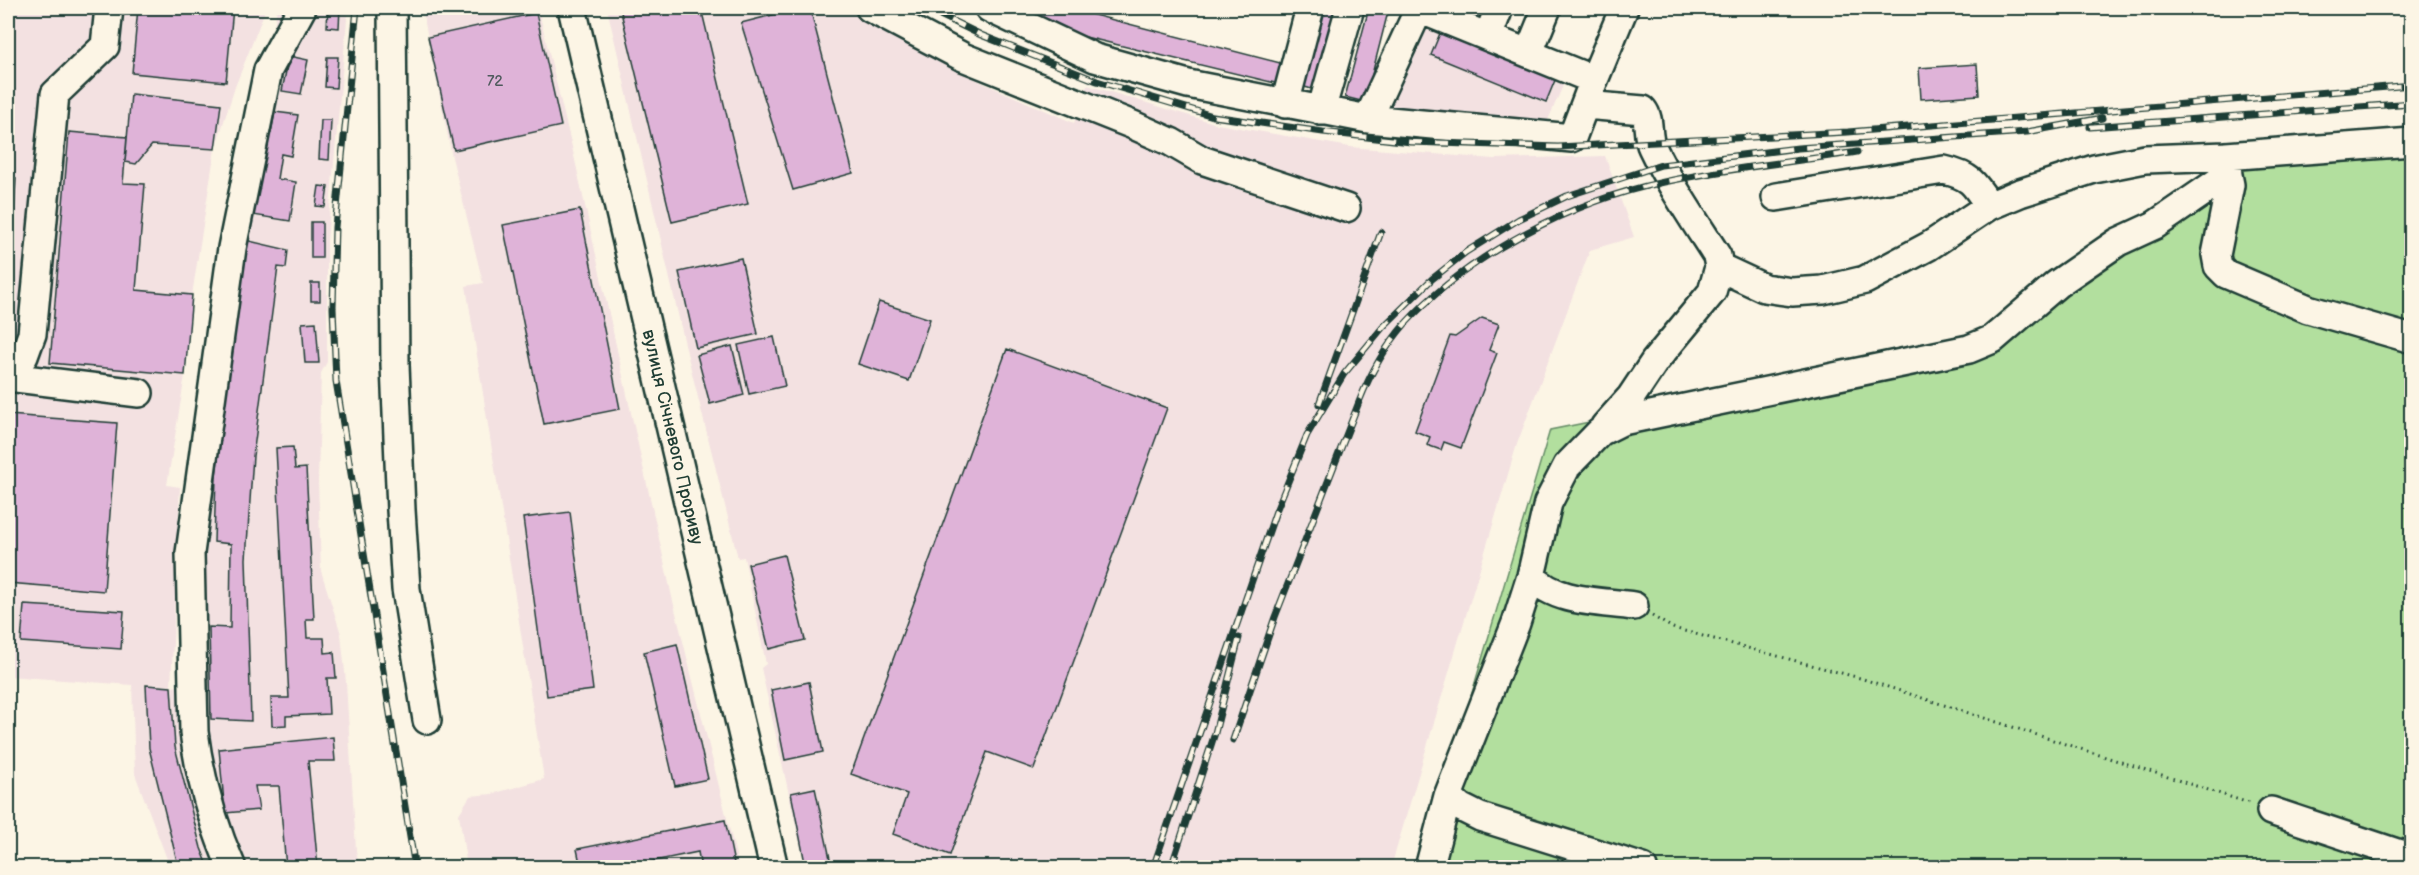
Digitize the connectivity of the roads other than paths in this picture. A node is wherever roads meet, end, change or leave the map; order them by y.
1 (109, 8) edge
2 (302, 8) edge
3 (392, 8) edge
4 (572, 8) edge
5 (870, 8) edge
6 (989, 8) edge
7 (1310, 8) edge
8 (1350, 8) edge
9 (1419, 8) edge
10 (1499, 8) edge
11 (1546, 8) edge
12 (1624, 8) edge
13 (1488, 37) junction
14 (1529, 52) junction
15 (1594, 80) junction
16 (1285, 104) junction
17 (1585, 105) junction
18 (1321, 111) junction
19 (1368, 118) junction
20 (2412, 142) edge
21 (2227, 165) junction
22 (1776, 197) dead end
23 (1989, 206) junction
24 (1346, 208) dead end
25 (1719, 267) junction
26 (2412, 339) edge
27 (8, 376) edge
28 (139, 393) dead end
29 (1600, 432) junction
30 (1531, 576) junction
31 (1634, 606) road end
32 (427, 720) dead end
33 (1448, 796) junction
34 (2271, 811) road end
35 (2412, 858) edge
36 (232, 867) edge
37 (774, 867) edge
38 (1429, 867) edge
39 (1643, 867) edge

1 - 27 street
2 - 36 street
3 - 32 street
4 - 37 street, вулиця Січневого Прориву
5 - 24 street
6 - 16 street
7 - 16 street
8 - 18 street
9 - 13 street
9 - 19 street
10 - 13 street
11 - 14 street
12 - 15 street
13 - 14 street
14 - 15 street
15 - 17 street
16 - 18 street
17 - 19 street
17 - 25 street
18 - 19 street
20 - 21 street
21 - 23 street
21 - 26 street
21 - 29 street
22 - 23 street
23 - 25 street
25 - 29 street
27 - 28 street
29 - 30 street
30 - 31 street
30 - 33 street
33 - 38 street
33 - 39 street
34 - 35 street

